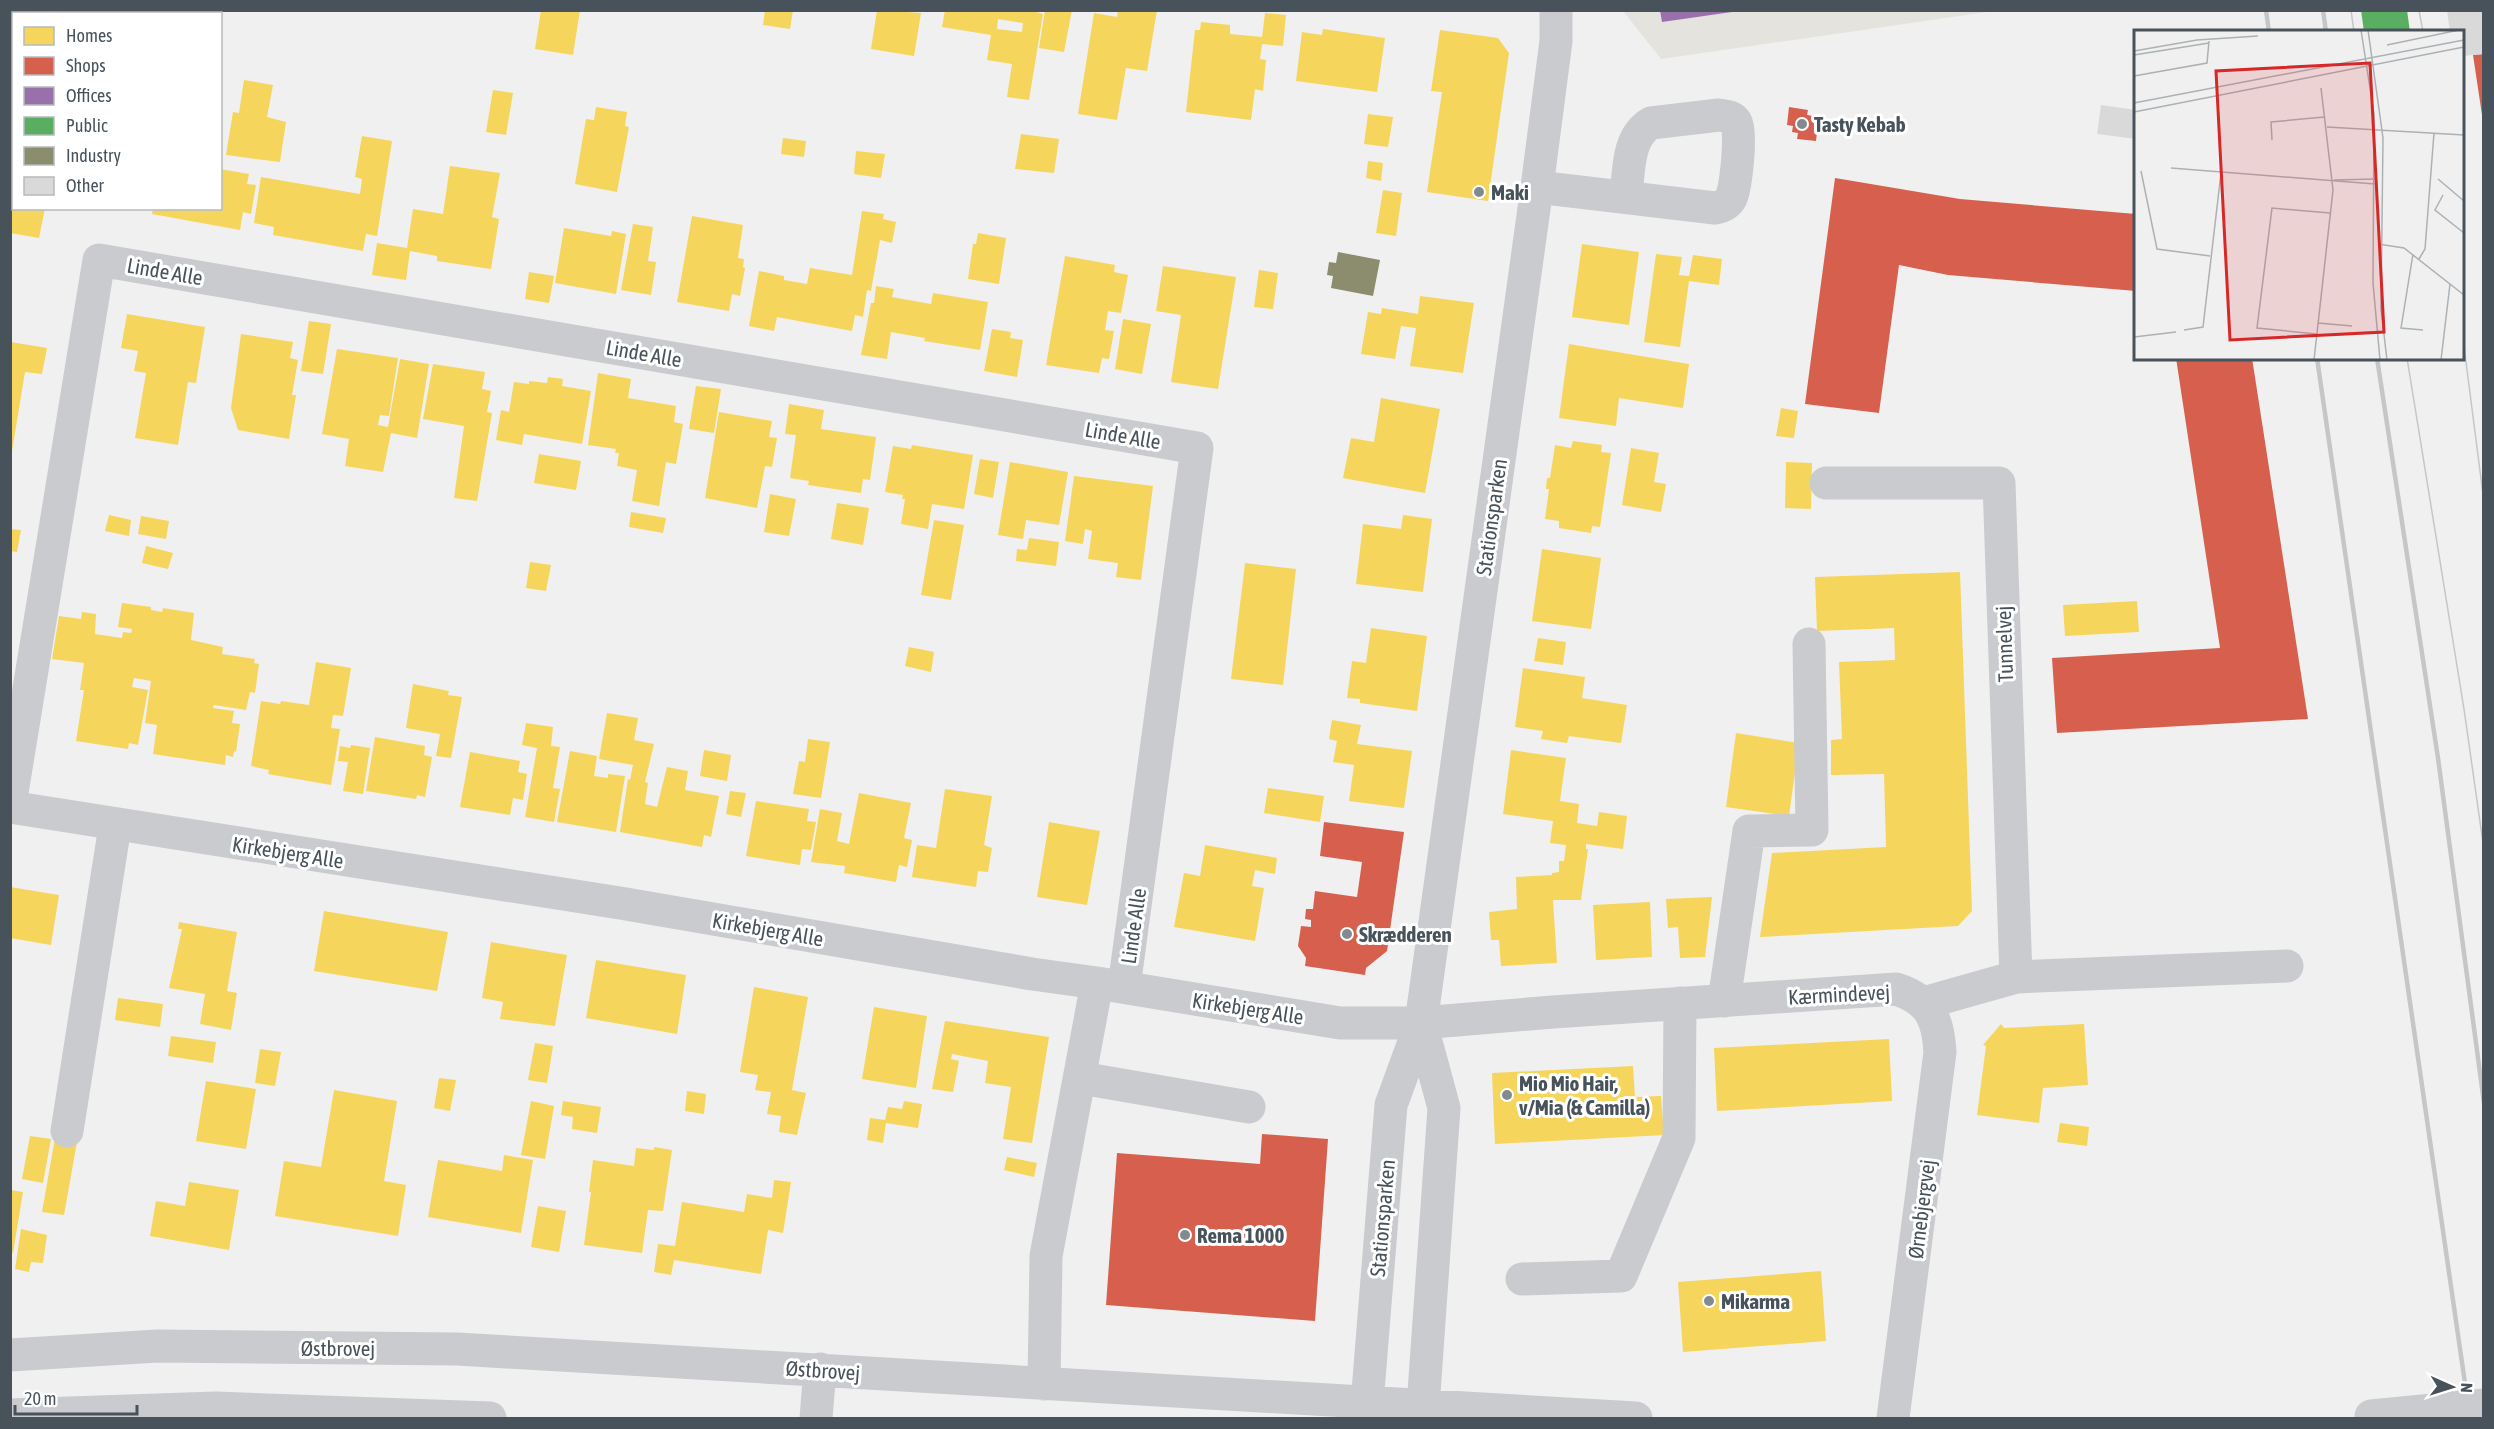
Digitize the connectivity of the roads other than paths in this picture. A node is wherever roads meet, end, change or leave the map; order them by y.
1 (1556, 10) edge
2 (1537, 187) junction
3 (1626, 196) dead end
4 (1826, 483) dead end
5 (1809, 644) dead end
6 (10, 806) edge
7 (116, 825) junction
8 (2287, 966) dead end
9 (2016, 978) junction
10 (1111, 985) junction
11 (1724, 1001) junction
12 (1680, 1003) junction
13 (1924, 1003) junction
14 (1421, 1023) junction
15 (1081, 1078) junction
16 (1249, 1107) dead end
17 (67, 1131) dead end
18 (1522, 1279) dead end
19 (10, 1354) edge
20 (820, 1370) junction
21 (1044, 1384) junction
22 (2484, 1406) edge
23 (1370, 1411) edge
24 (1421, 1413) edge
25 (10, 1415) edge
26 (2362, 1418) edge
27 (490, 1419) edge
28 (816, 1419) edge
29 (1636, 1419) edge
30 (1893, 1419) edge

1 - 2 street, Stationsparken
2 - 3 street
2 - 14 street, Stationsparken
4 - 9 street, Tunnelvej
5 - 11 street
6 - 7 street, Kirkebjerg Alle
6 - 10 street, Linde Alle
7 - 10 street, Kirkebjerg Alle
7 - 17 street
8 - 9 street
9 - 13 street
10 - 14 street, Kirkebjerg Alle
10 - 15 street
11 - 12 street, Kærmindevej
11 - 13 street, Kærmindevej
12 - 14 street, Kærmindevej
12 - 18 street
13 - 30 street, Ørnebjergvej
14 - 23 street, Stationsparken
14 - 24 street, Stationsparken
15 - 16 street
15 - 21 street
19 - 20 street, Østbrovej
20 - 21 street, Østbrovej
20 - 28 street
21 - 23 street, Østbrovej
22 - 26 street, bridge
23 - 24 street, Østbrovej
24 - 29 street, Østbrovej
25 - 27 street

